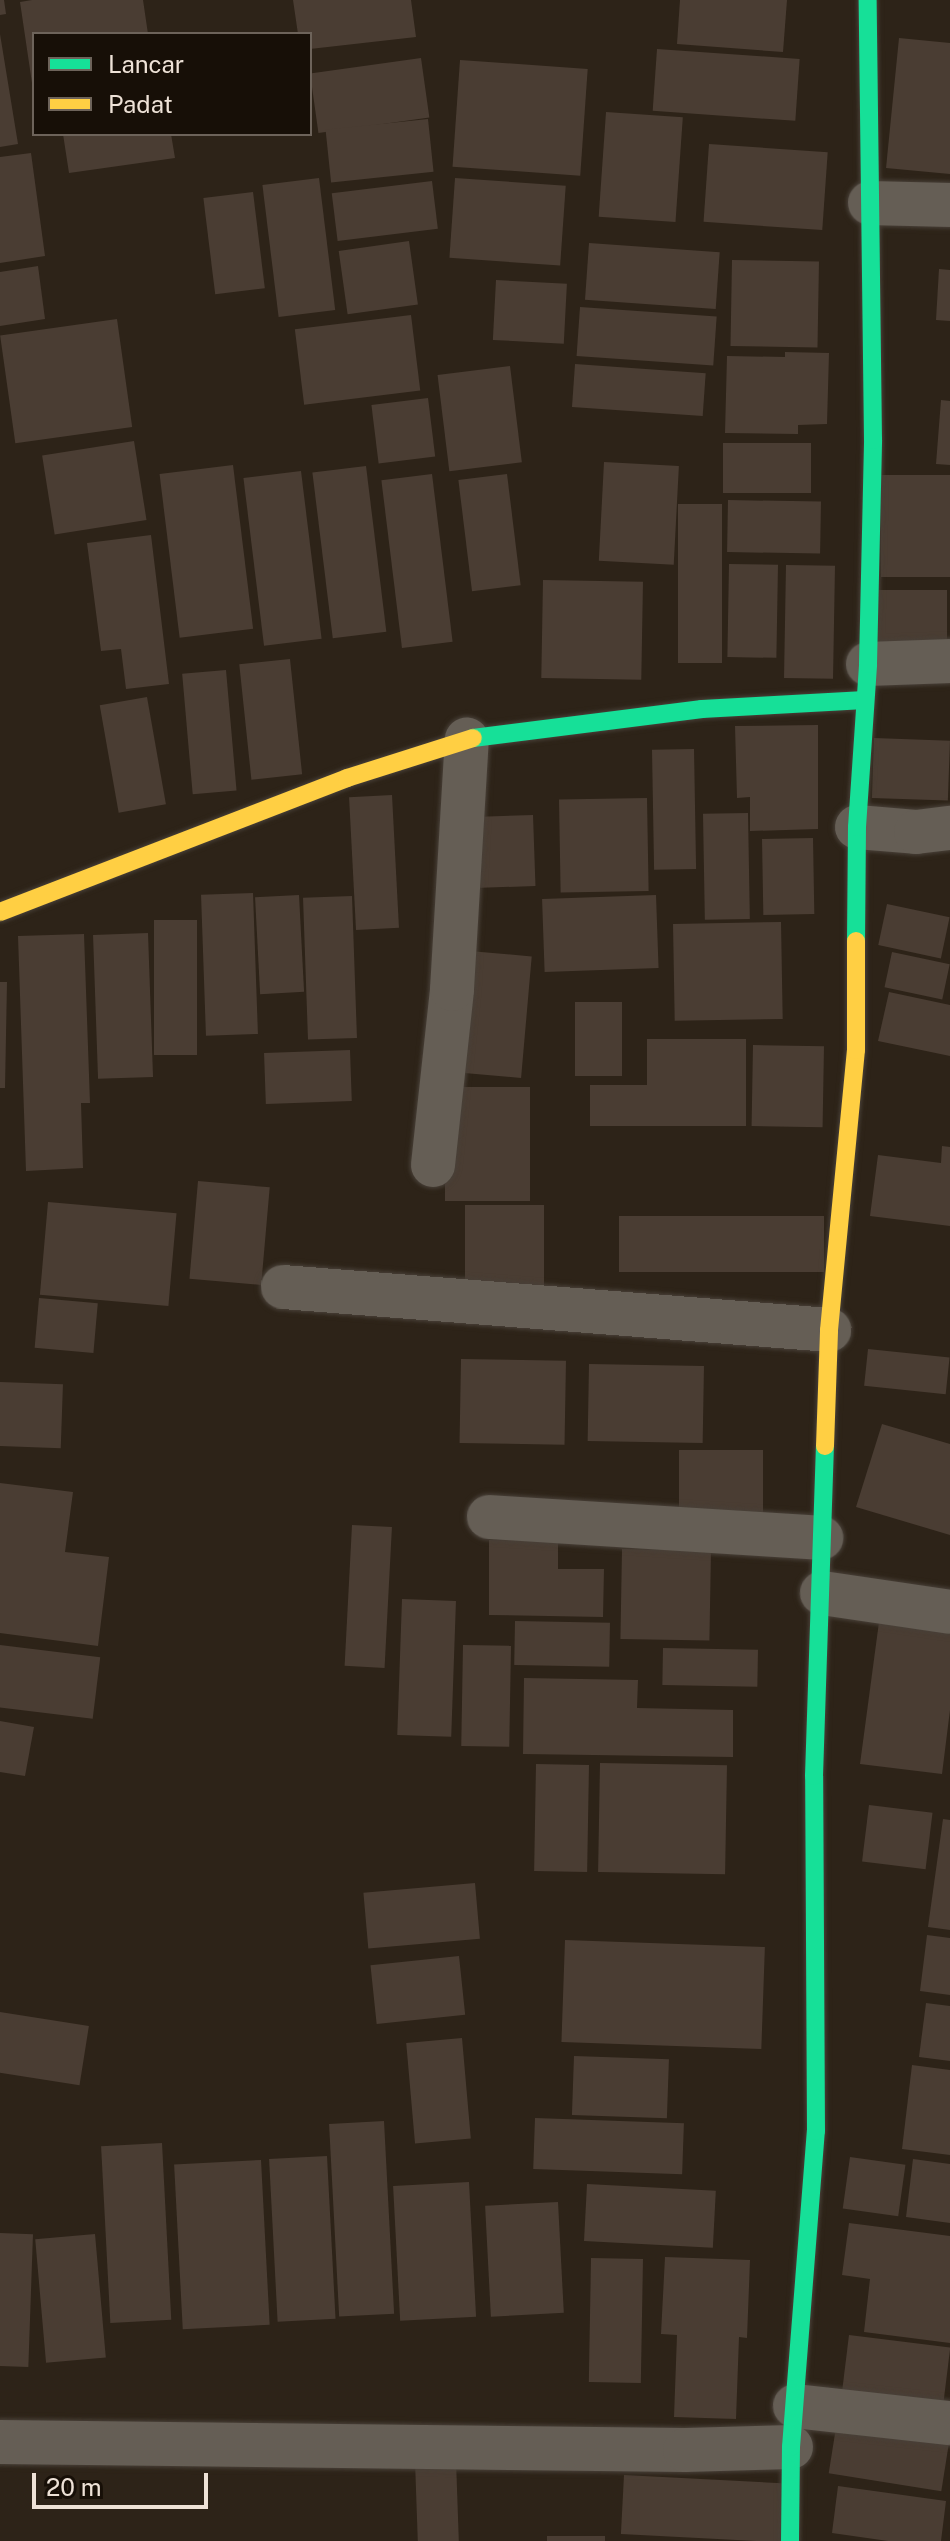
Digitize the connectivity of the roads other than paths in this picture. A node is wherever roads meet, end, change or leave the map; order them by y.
1 (868, 0) edge
2 (870, 203) junction
3 (950, 205) edge
4 (950, 661) edge
5 (866, 682) junction
6 (467, 739) junction
7 (857, 827) junction
8 (950, 828) edge
9 (0, 912) edge
10 (433, 1165) dead end
11 (283, 1287) dead end
12 (829, 1330) junction
13 (489, 1517) dead end
14 (821, 1538) junction
15 (822, 1593) junction
16 (950, 1612) edge
17 (950, 2423) edge
18 (793, 2426) junction
19 (0, 2442) edge
20 (790, 2541) edge

1 - 2 street
2 - 3 street
2 - 5 street
4 - 5 street
5 - 6 street
5 - 7 street
6 - 9 street
6 - 10 street
7 - 8 street
7 - 12 street
11 - 12 street
12 - 14 street
13 - 14 street
14 - 15 street
15 - 16 street
15 - 18 street
17 - 18 street
18 - 19 street
18 - 20 street

